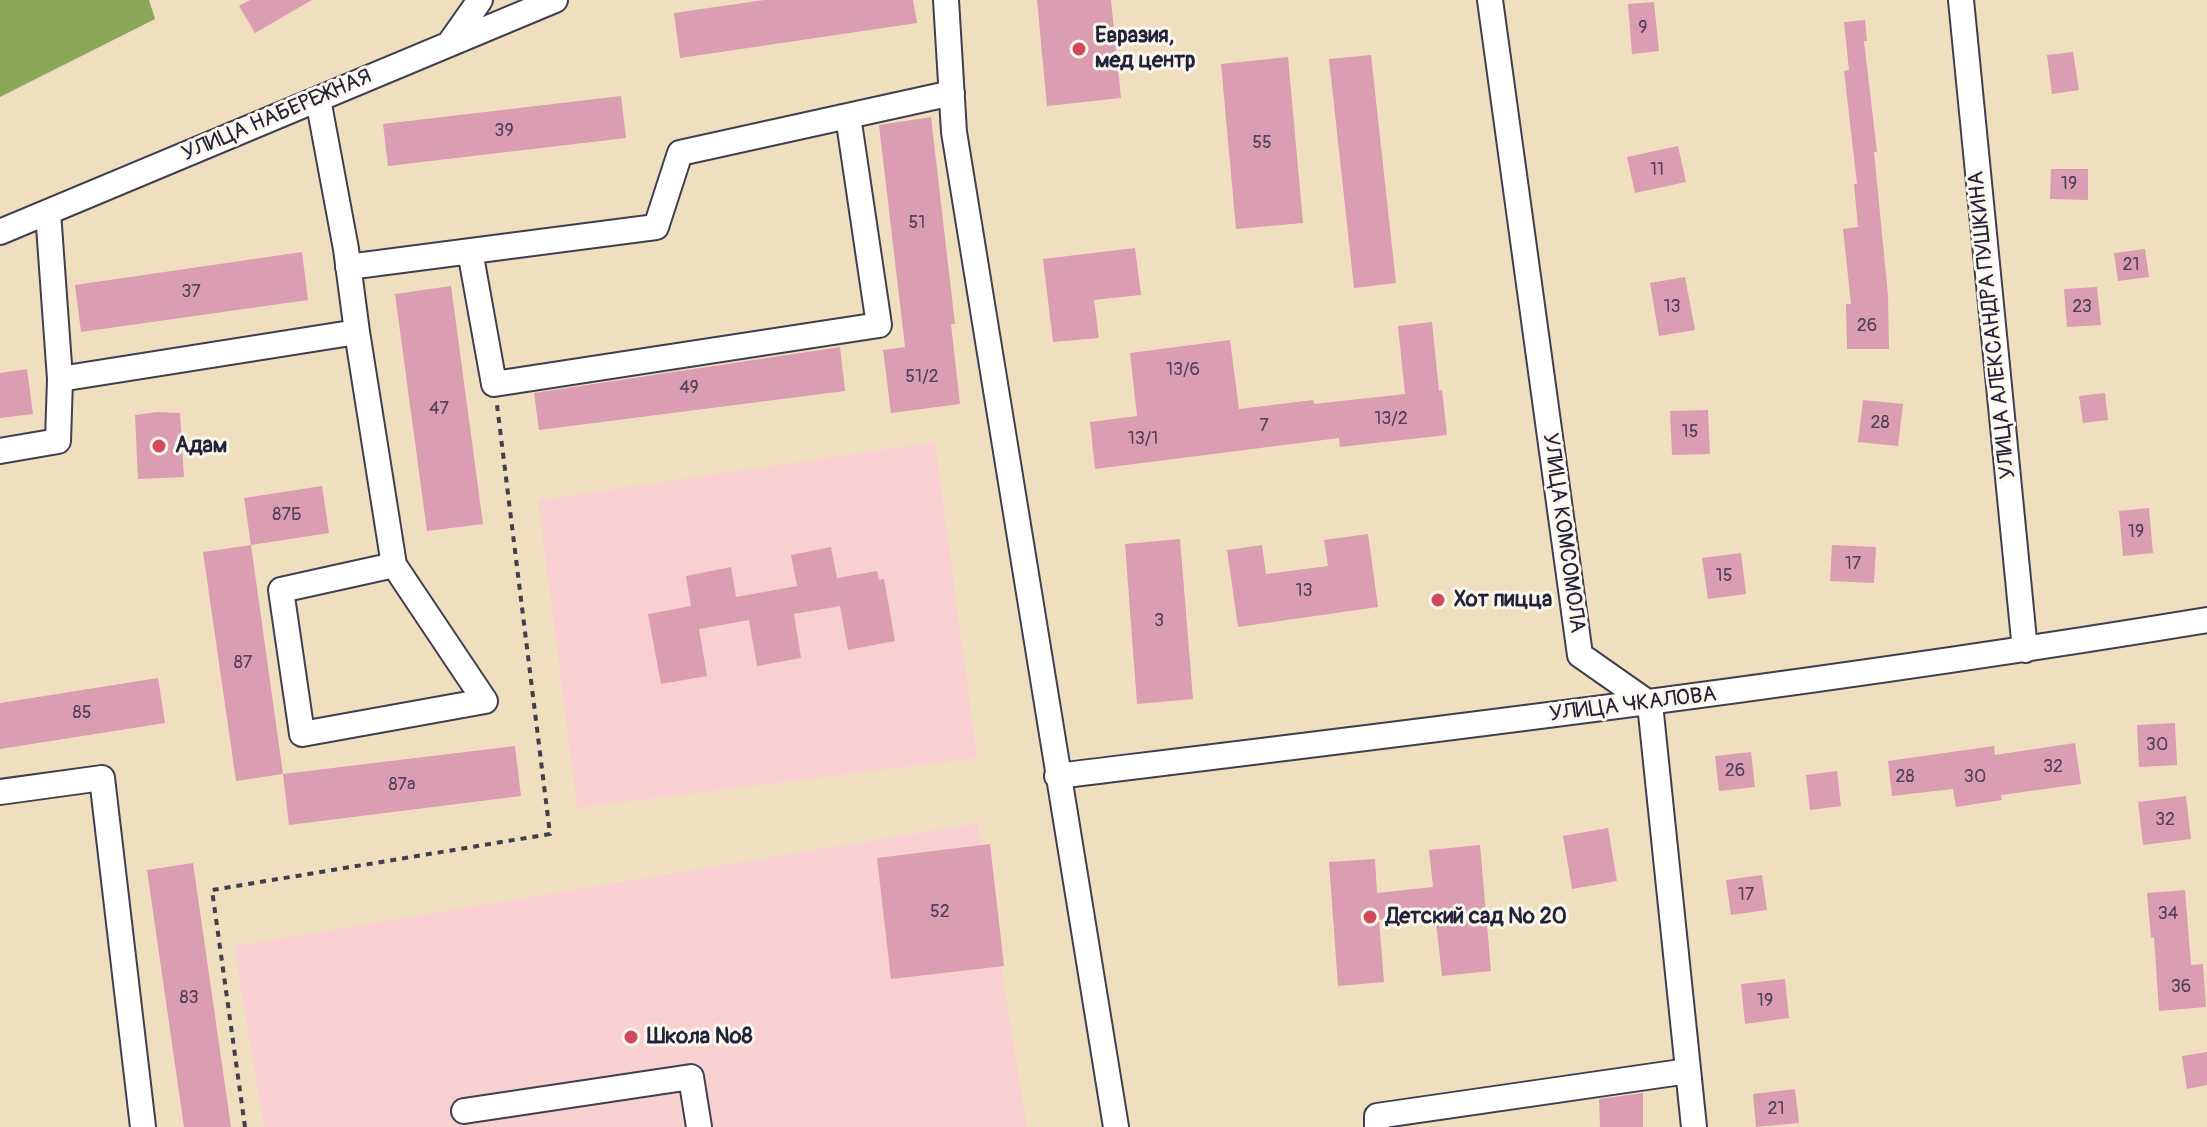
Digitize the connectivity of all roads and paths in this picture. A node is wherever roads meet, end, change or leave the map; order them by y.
1 (480, 0) edge
2 (555, 0) edge
3 (946, 0) edge
4 (1490, 0) edge
5 (1961, 0) edge
6 (449, 44) junction
7 (952, 93) junction
8 (318, 99) junction
9 (848, 116) junction
10 (48, 212) junction
11 (0, 232) edge
12 (470, 251) junction
13 (348, 267) junction
14 (357, 332) junction
15 (60, 379) junction
16 (494, 384) junction
17 (0, 451) edge
18 (394, 565) junction
19 (2207, 620) edge
20 (2025, 650) junction
21 (1650, 704) junction
22 (1057, 776) junction
23 (0, 792) edge
24 (1688, 1071) junction
25 (464, 1111) dead end
26 (143, 1127) edge
27 (245, 1127) edge
28 (699, 1127) edge
29 (1116, 1127) edge
30 (1377, 1127) edge
31 (1694, 1127) edge

1 - 6 street
2 - 6 street, УЛИЦА НАБЕРЕЖНАЯ
3 - 7 street
4 - 21 street, УЛИЦА КОМСОМОЛА
5 - 20 street, УЛИЦА АЛЕКСАНДРА ПУШКИНА
6 - 8 street, УЛИЦА НАБЕРЕЖНАЯ
7 - 9 street
7 - 22 street
8 - 10 street, УЛИЦА НАБЕРЕЖНАЯ
8 - 13 street
9 - 12 street
9 - 16 street
10 - 11 street, УЛИЦА НАБЕРЕЖНАЯ
10 - 15 street
12 - 13 street
12 - 16 street
13 - 14 street
14 - 15 street
14 - 18 street
15 - 17 street
16 - 27 path
18 - 18 street
19 - 20 street, УЛИЦА ЧКАЛОВА
20 - 21 street, УЛИЦА ЧКАЛОВА
21 - 22 street, УЛИЦА ЧКАЛОВА
21 - 24 street
22 - 29 street
23 - 26 street
24 - 30 street
24 - 31 street
25 - 28 street

